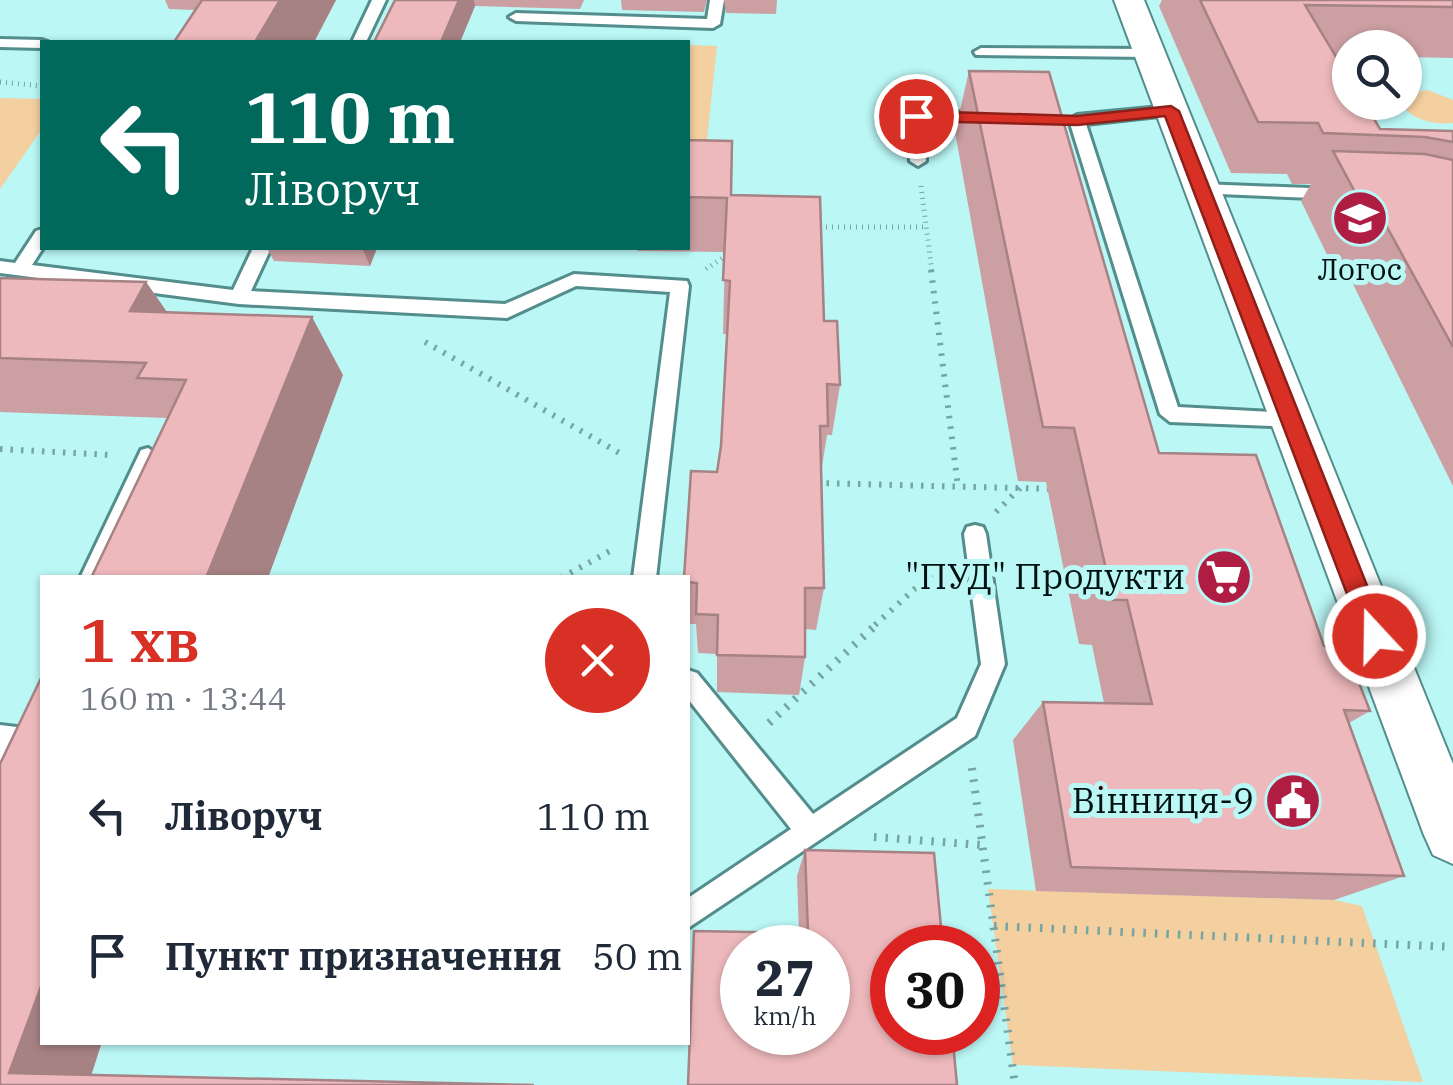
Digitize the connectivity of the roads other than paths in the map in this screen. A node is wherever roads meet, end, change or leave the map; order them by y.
1 (379, 0) edge
2 (717, 0) edge
3 (1129, 0) edge
4 (516, 17) dead end
5 (360, 40) edge
6 (0, 43) edge
7 (40, 44) edge
8 (981, 52) dead end
9 (1150, 53) junction
10 (1171, 111) junction
11 (1005, 119) edge
12 (918, 160) road end
13 (1201, 189) junction
14 (1351, 195) edge
15 (40, 237) edge
16 (261, 250) edge
17 (10, 268) edge
18 (239, 297) junction
19 (1292, 421) junction
20 (148, 456) edge
21 (974, 534) road end
22 (92, 575) edge
23 (644, 575) edge
24 (690, 683) edge
25 (29, 708) edge
26 (8, 737) edge
27 (0, 772) edge
28 (1442, 779) edge
29 (810, 832) junction
30 (1453, 835) edge
31 (690, 913) edge

1 - 5 lane
2 - 4 lane
3 - 9 street
6 - 7 lane
8 - 9 lane
9 - 10 street
10 - 13 street
10 - 19 lane
11 - 12 lane
13 - 14 lane
13 - 19 street
15 - 17 lane
16 - 18 lane
17 - 18 lane
18 - 23 lane
19 - 28 street
20 - 22 lane
21 - 29 lane
24 - 29 lane
25 - 26 lane
26 - 27 lane
28 - 30 street
29 - 31 lane

